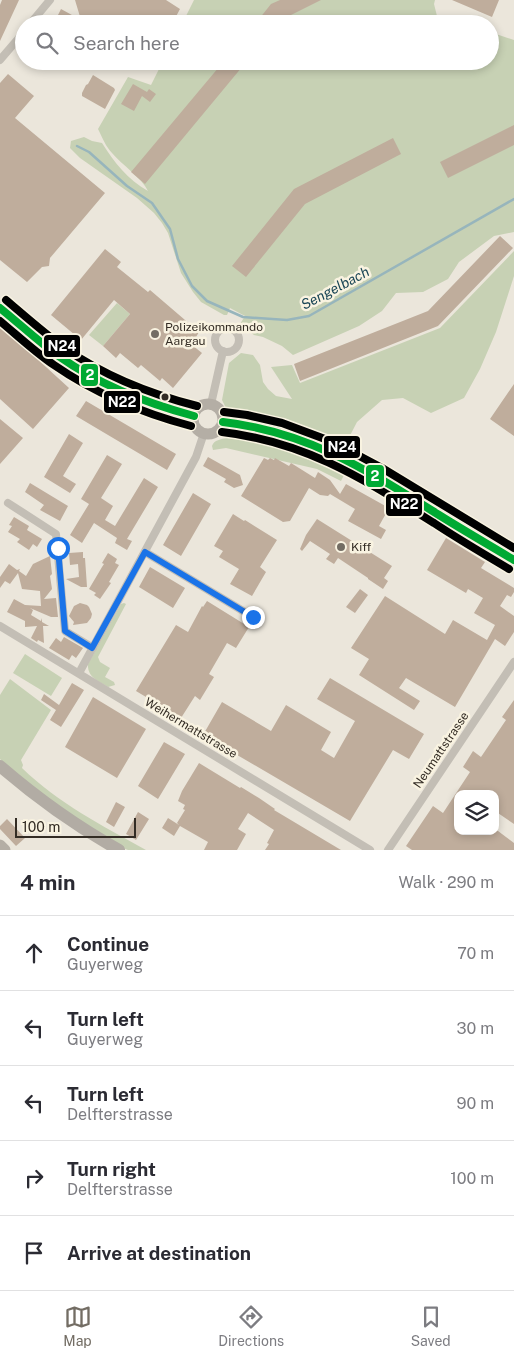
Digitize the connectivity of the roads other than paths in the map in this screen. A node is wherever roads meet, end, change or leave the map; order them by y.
1 (50, 0) edge
2 (38, 15) edge
3 (15, 42) edge
4 (0, 60) edge
5 (0, 308) edge
6 (223, 351) dead end
7 (211, 404) junction
8 (194, 416) junction
9 (223, 422) junction
10 (204, 434) junction
11 (8, 503) dead end
12 (145, 552) junction
13 (514, 560) edge
14 (253, 617) dead end
15 (0, 626) edge
16 (92, 648) junction
17 (514, 662) edge
18 (79, 674) junction
19 (0, 766) edge
20 (0, 774) edge
21 (0, 845) edge
22 (5, 850) edge
23 (105, 850) edge
24 (119, 850) edge
25 (370, 850) edge
26 (388, 850) edge

1 - 2 street
3 - 4 street
5 - 8 main road
6 - 7 street
7 - 8 main road
7 - 9 main road
8 - 10 main road
9 - 10 main road
9 - 13 main road
10 - 12 street
11 - 16 street
12 - 14 street
12 - 16 street
15 - 18 street, Weihermattstrasse
16 - 18 street
17 - 26 street, Neumattstrasse
18 - 25 street, Weihermattstrasse
19 - 24 main road
20 - 23 main road
21 - 22 main road

